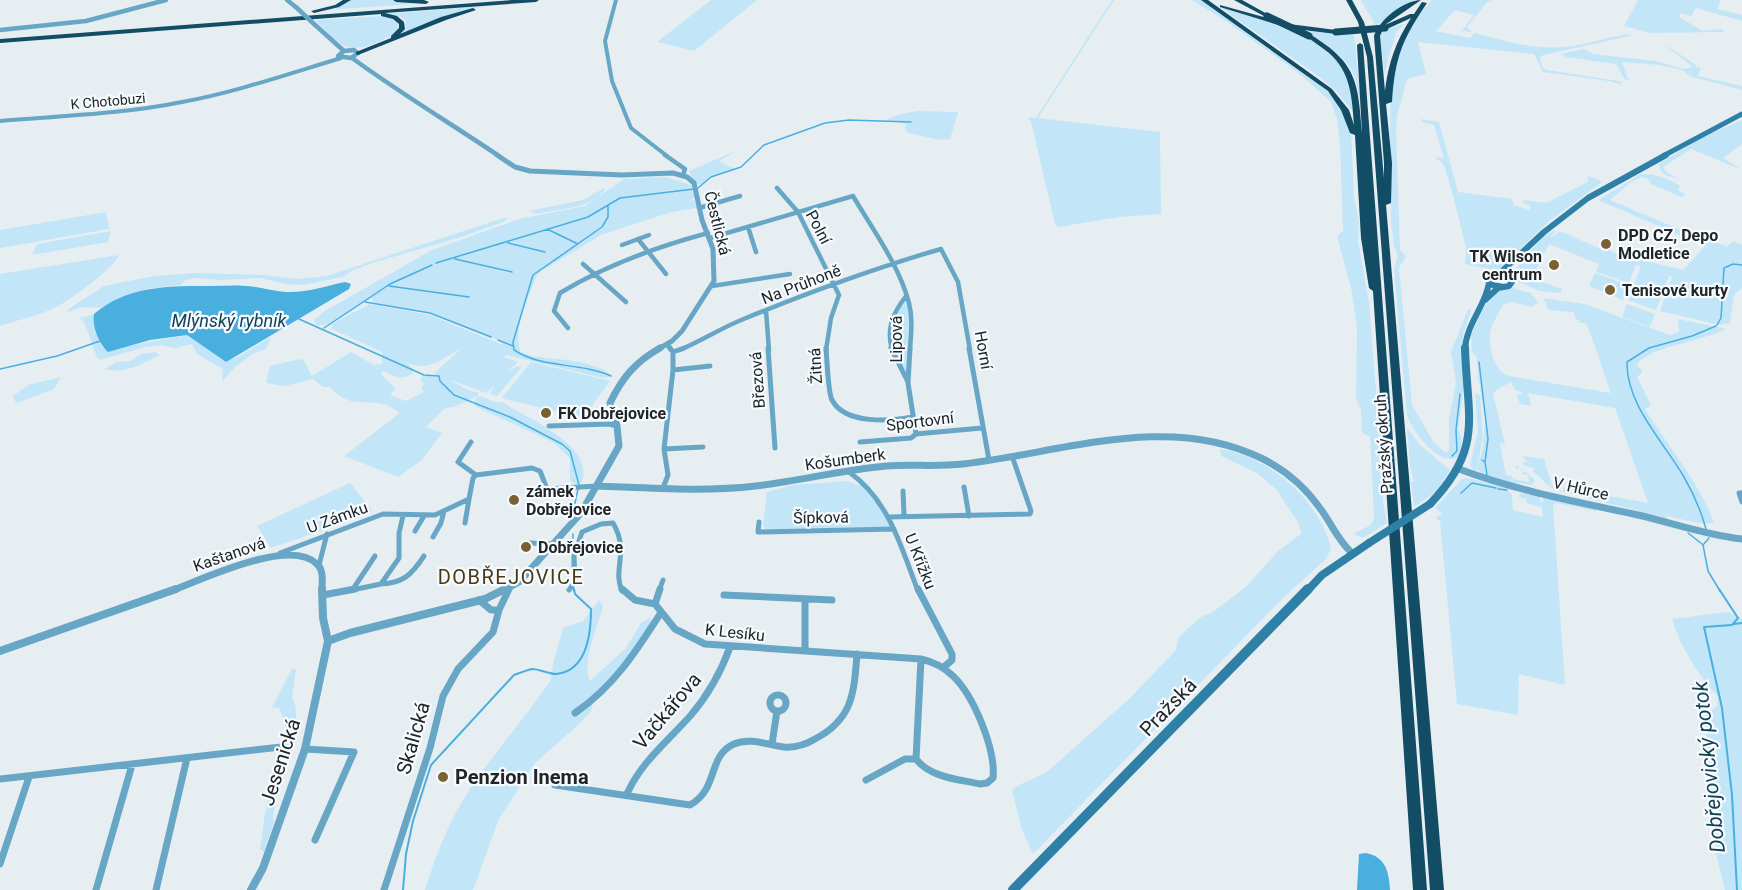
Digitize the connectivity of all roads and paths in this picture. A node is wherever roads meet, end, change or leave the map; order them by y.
1 (165, 0) edge
2 (287, 0) edge
3 (348, 0) edge
4 (396, 0) edge
5 (491, 0) edge
6 (536, 0) edge
7 (616, 0) edge
8 (1206, 0) edge
9 (1219, 0) edge
10 (1238, 0) edge
11 (1343, 0) edge
12 (1349, 0) edge
13 (1356, 0) edge
14 (524, 1) edge
15 (1423, 1) edge
16 (467, 2) junction
17 (349, 14) junction
18 (284, 16) junction
19 (1279, 23) junction
20 (0, 30) edge
21 (0, 39) edge
22 (344, 51) junction
23 (1377, 52) junction
24 (355, 54) junction
25 (340, 57) junction
26 (1742, 114) edge
27 (0, 121) edge
28 (1386, 135) junction
29 (1359, 153) junction
30 (683, 175) junction
31 (777, 188) dead end
32 (740, 196) dead end
33 (699, 208) junction
34 (798, 212) junction
35 (748, 227) junction
36 (649, 235) dead end
37 (709, 235) junction
38 (638, 239) junction
39 (1385, 239) junction
40 (622, 245) dead end
41 (941, 249) joint
42 (1524, 251) junction
43 (648, 252) junction
44 (756, 252) dead end
45 (584, 264) dead end
46 (893, 264) junction
47 (1500, 273) junction
48 (666, 274) dead end
49 (790, 274) dead end
50 (595, 275) junction
51 (1508, 277) junction
52 (833, 282) junction
53 (1489, 283) junction
54 (712, 286) junction
55 (1503, 287) junction
56 (906, 296) junction
57 (626, 302) dead end
58 (1476, 310) junction
59 (766, 311) junction
60 (1380, 317) junction
61 (568, 328) dead end
62 (667, 344) junction
63 (673, 352) junction
64 (710, 366) dead end
65 (673, 370) junction
66 (908, 383) junction
67 (614, 416) junction
68 (913, 417) junction
69 (600, 424) junction
70 (549, 426) dead end
71 (617, 426) junction
72 (982, 428) junction
73 (916, 434) junction
74 (471, 442) dead end
75 (860, 442) dead end
76 (703, 447) dead end
77 (775, 448) dead end
78 (664, 449) junction
79 (1012, 456) junction
80 (989, 460) junction
81 (1459, 469) junction
82 (849, 471) junction
83 (476, 475) junction
84 (597, 486) junction
85 (663, 488) junction
86 (964, 488) dead end
87 (903, 491) dead end
88 (1742, 493) edge
89 (469, 499) junction
90 (1742, 502) edge
91 (444, 511) junction
92 (904, 515) junction
93 (404, 516) junction
94 (424, 516) junction
95 (616, 516) dead end
96 (969, 516) junction
97 (888, 517) junction
98 (759, 522) dead end
99 (465, 523) dead end
100 (573, 523) junction
101 (613, 523) junction
102 (894, 530) junction
103 (415, 531) dead end
104 (582, 532) junction
105 (327, 534) junction
106 (433, 537) dead end
107 (1741, 540) edge
108 (530, 543) dead end
109 (555, 544) junction
110 (1351, 552) junction
111 (280, 554) junction
112 (375, 556) dead end
113 (424, 556) dead end
114 (319, 565) junction
115 (663, 580) dead end
116 (381, 584) junction
117 (571, 588) dead end
118 (353, 589) junction
119 (509, 589) junction
120 (323, 595) junction
121 (724, 595) dead end
122 (805, 599) junction
123 (479, 600) junction
124 (832, 600) dead end
125 (655, 604) junction
126 (499, 610) junction
127 (660, 614) junction
128 (328, 641) junction
129 (730, 647) junction
130 (0, 651) edge
131 (805, 651) junction
132 (857, 654) junction
133 (921, 659) junction
134 (944, 667) junction
135 (777, 711) dead end
136 (575, 713) dead end
137 (772, 744) junction
138 (281, 747) dead end
139 (305, 750) junction
140 (187, 758) junction
141 (915, 759) junction
142 (132, 765) junction
143 (29, 777) junction
144 (0, 779) edge
145 (866, 780) dead end
146 (555, 785) dead end
147 (627, 794) junction
148 (315, 840) dead end
149 (0, 864) edge
150 (96, 890) edge
151 (156, 890) edge
152 (251, 890) edge
153 (384, 890) edge
154 (1013, 890) edge
155 (1420, 890) edge
156 (1437, 890) edge

1 - 20 street
2 - 22 street, bridge
3 - 18 highway
4 - 16 highway
5 - 16 highway
6 - 14 highway
7 - 30 street
8 - 19 highway
8 - 29 highway
9 - 19 highway
10 - 29 highway, bridge
11 - 60 highway, Pražský okruh
12 - 39 highway, Pražský okruh
13 - 23 highway
14 - 17 highway
14 - 24 highway
15 - 19 highway, bridge
15 - 23 highway
15 - 28 highway
16 - 18 highway
17 - 21 highway
17 - 24 highway
18 - 21 highway
22 - 24 street
22 - 25 street
23 - 28 highway
24 - 25 street
24 - 30 street
25 - 27 street, K Chotobuzi
26 - 42 main road
28 - 39 highway
29 - 60 highway
30 - 33 street, Čestlická
31 - 34 street, Polní
32 - 33 street
33 - 37 street, Čestlická
34 - 35 street
34 - 46 street, Lipová
34 - 52 street, Polní
35 - 37 street
35 - 44 street
36 - 38 street
37 - 43 street
37 - 54 street, Čestlická
38 - 40 street
38 - 43 street
39 - 156 highway, Pražský okruh
41 - 46 street, Na Průhoně
41 - 72 street, Horní
42 - 47 main road
42 - 51 main road
43 - 48 street
43 - 50 street
45 - 50 street
46 - 52 street, Na Průhoně
46 - 56 street, Lipová
47 - 51 main road
47 - 53 main road
49 - 54 street
50 - 57 street
50 - 61 street
51 - 55 main road
52 - 59 street, Na Průhoně
52 - 68 street, Žitná
53 - 55 main road
53 - 58 main road, Pražská
54 - 62 street, Čestlická
55 - 58 main road
56 - 66 street, Lipová
56 - 66 street, Lipová
58 - 81 main road, Pražská
59 - 63 street, Na Průhoně
59 - 77 street, Březová
60 - 155 highway, Pražský okruh
62 - 63 street
62 - 67 street, Čestlická
63 - 65 street
64 - 65 street
65 - 78 street
66 - 68 street, Lipová
67 - 69 street
67 - 71 street, Čestlická
68 - 73 street, Lipová
69 - 70 street
69 - 71 street
71 - 84 street, Čestlická
72 - 73 street, Sportovní
72 - 80 street, Horní
73 - 75 street, Sportovní
74 - 83 street
76 - 78 street
78 - 85 street
79 - 80 street, Košumberk
79 - 96 street
79 - 110 street, Košumberk
80 - 82 street, Košumberk
81 - 107 street, V Hůrce
81 - 110 main road, Pražská, bridge
82 - 85 street, Košumberk
82 - 97 street, U Křížku
83 - 84 street
83 - 89 street
84 - 85 street, Košumberk
84 - 100 street, Čestlická
86 - 96 street
87 - 92 street
88 - 90 street
89 - 91 street, U Zámku
89 - 99 street
91 - 94 street, U Zámku
91 - 106 street
92 - 96 street
92 - 97 street
93 - 94 street, U Zámku
93 - 105 street, U Zámku
93 - 116 street
94 - 103 street
95 - 101 street
97 - 102 street, U Křížku
98 - 102 street, Šípková
100 - 104 street
100 - 109 street, Čestlická
101 - 104 street
101 - 125 street
102 - 134 street, U Křížku
104 - 117 street
105 - 111 street, U Zámku
105 - 114 street
108 - 109 street
109 - 119 street, Čestlická
110 - 154 main road, Pražská
111 - 114 street, Kaštanová
111 - 130 street, Kaštanová
112 - 118 street
113 - 116 street
114 - 120 street
115 - 125 street
116 - 118 street
118 - 120 street
119 - 123 street
119 - 126 street, Skalická
120 - 128 street
121 - 122 street
122 - 124 street
122 - 131 street
123 - 126 street
123 - 128 street
125 - 127 street, K Lesíku
126 - 153 street, Skalická
127 - 129 street, K Lesíku
127 - 136 street
128 - 139 street, Jesenická
129 - 131 street, K Lesíku
129 - 147 street, Vačkářova
131 - 132 street, K Lesíku
132 - 133 street, K Lesíku
132 - 137 street
133 - 134 street, K Lesíku
133 - 141 street
134 - 141 street
135 - 137 street
137 - 147 street
138 - 140 street
139 - 148 street
139 - 152 street, Jesenická
140 - 142 street
140 - 151 street
141 - 145 street
142 - 143 street
142 - 150 street
143 - 144 street
143 - 149 street
146 - 147 street

